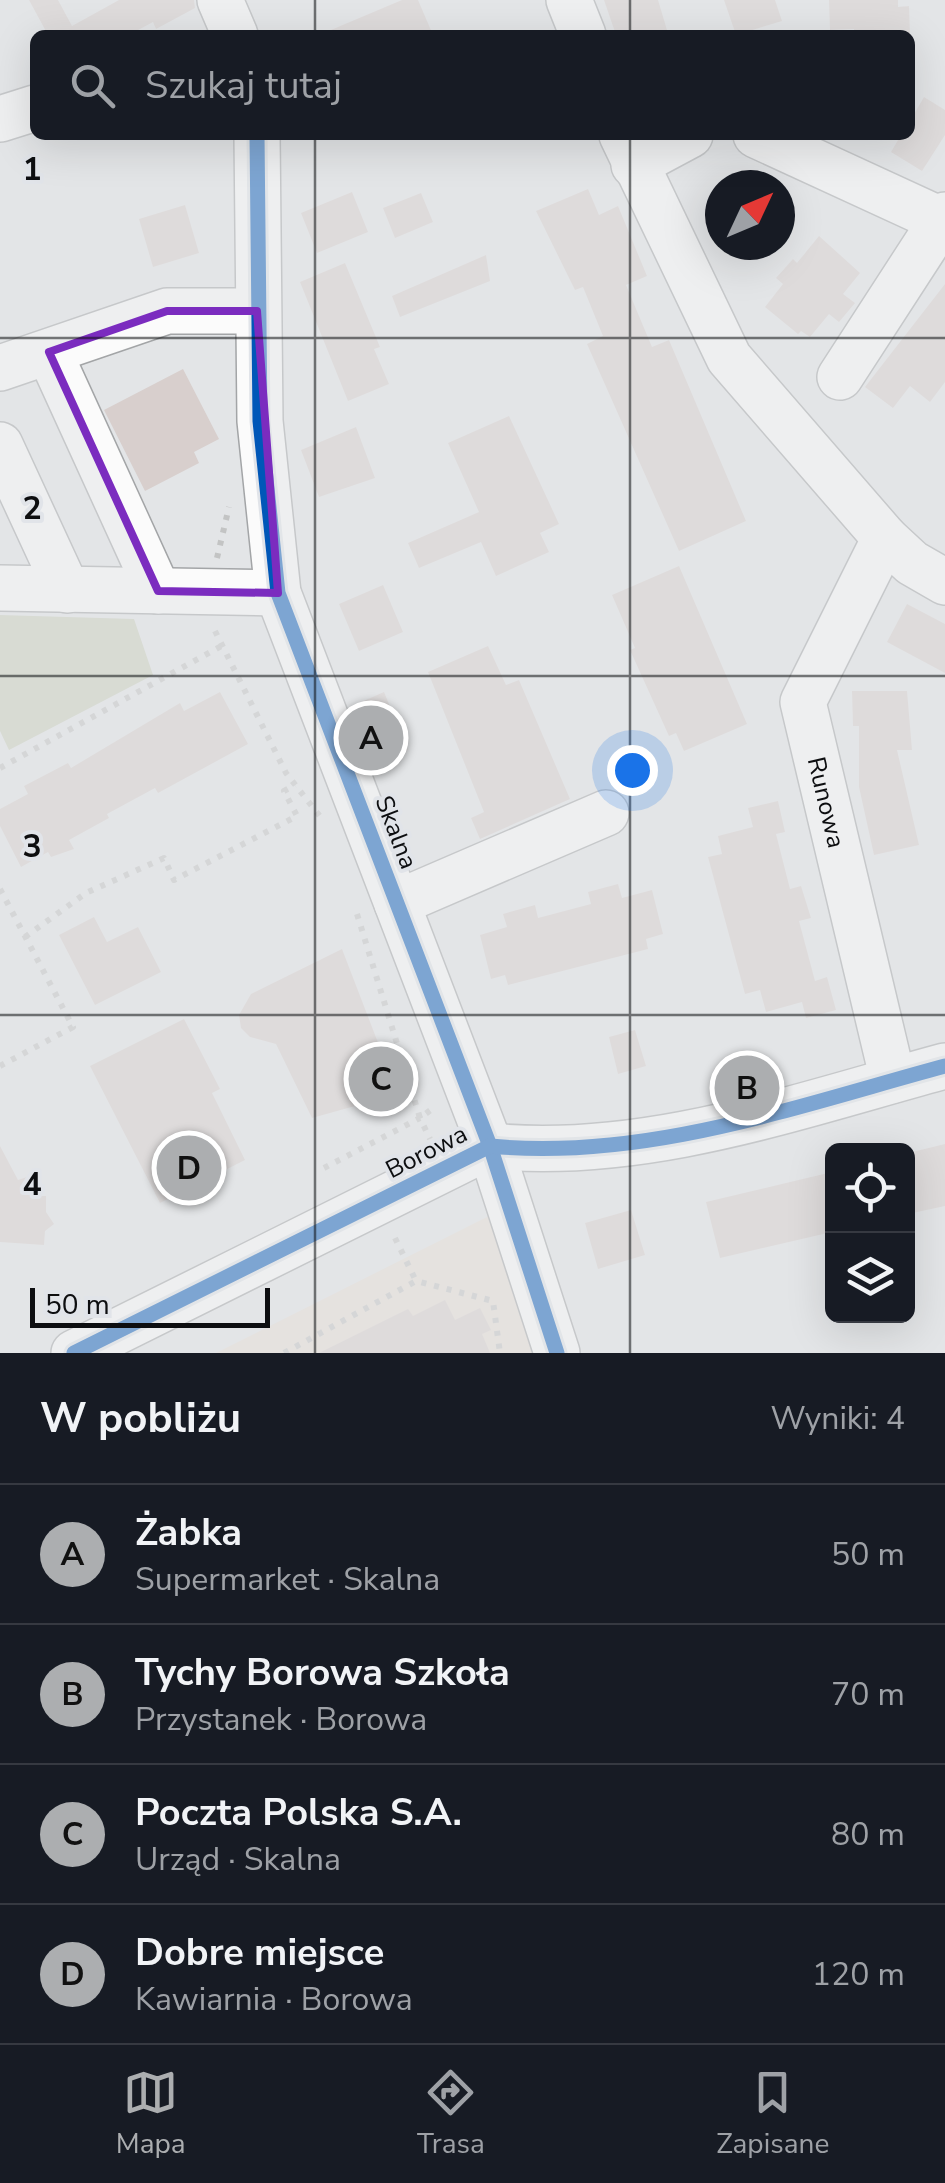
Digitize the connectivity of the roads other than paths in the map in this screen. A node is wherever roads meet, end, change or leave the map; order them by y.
1 (220, 0) edge
2 (569, 0) edge
3 (234, 30) edge
4 (580, 30) edge
5 (30, 110) edge
6 (0, 119) edge
7 (258, 140) edge
8 (669, 140) edge
9 (767, 140) edge
10 (628, 150) edge
11 (944, 219) edge
12 (256, 300) junction
13 (49, 352) junction
14 (0, 368) edge
15 (840, 377) dead end
16 (0, 444) edge
17 (885, 538) junction
18 (945, 582) edge
19 (0, 588) edge
20 (67, 590) junction
21 (158, 591) junction
22 (278, 594) junction
23 (606, 814) dead end
24 (397, 902) junction
25 (945, 1066) edge
26 (894, 1080) junction
27 (490, 1146) junction
28 (74, 1353) edge
29 (556, 1353) edge

1 - 3 street
2 - 4 street
5 - 6 street
7 - 12 street, Skalna
8 - 10 street
9 - 11 street
10 - 17 street
11 - 15 street
12 - 13 street
12 - 22 street, Skalna
13 - 14 street
13 - 21 street
16 - 20 street
17 - 18 street
17 - 26 street, Runowa
19 - 20 street
20 - 21 street
21 - 22 street
22 - 24 street, Skalna
23 - 24 street
24 - 27 street, Skalna
25 - 26 street, Borowa
26 - 27 street, Borowa
27 - 28 street, Borowa
27 - 29 street, Skalna

